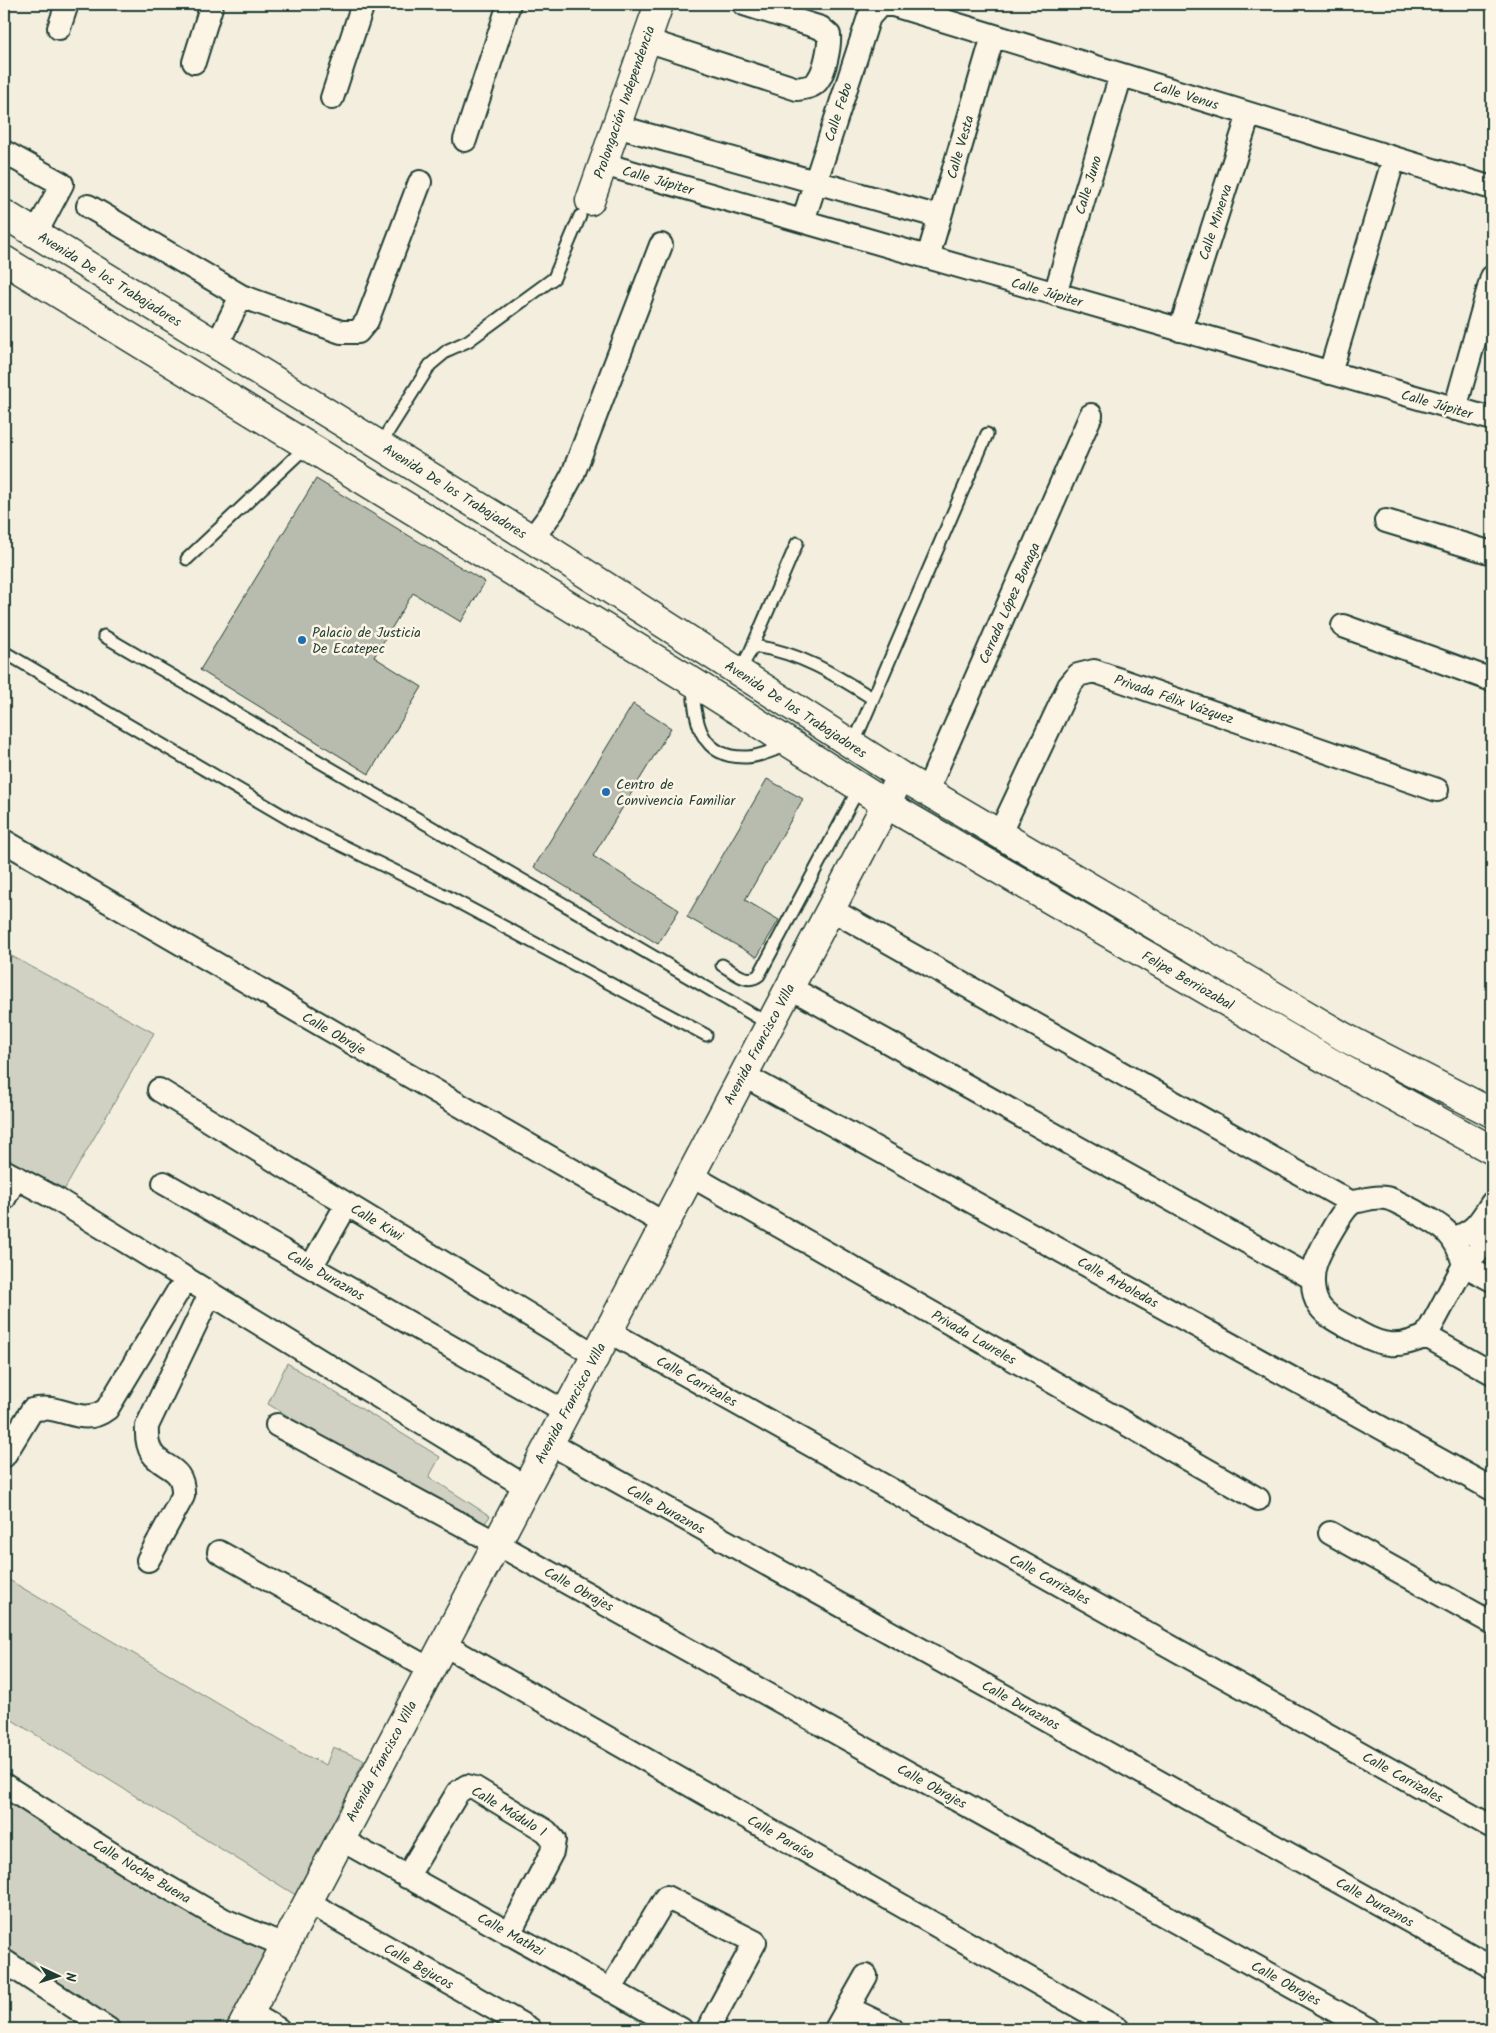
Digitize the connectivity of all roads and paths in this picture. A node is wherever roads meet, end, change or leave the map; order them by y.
1 (67, 4) edge
2 (212, 4) edge
3 (363, 4) edge
4 (509, 4) edge
5 (659, 4) edge
6 (744, 4) edge
7 (879, 6) joint
8 (59, 28) dead end
9 (993, 36) junction
10 (646, 40) junction
11 (194, 62) dead end
12 (1121, 75) junction
13 (332, 98) dead end
14 (1249, 114) junction
15 (616, 126) junction
16 (465, 140) dead end
17 (4, 152) edge
18 (1394, 158) junction
19 (603, 164) junction
20 (420, 182) dead end
21 (816, 182) junction
22 (1492, 188) edge
23 (88, 206) dead end
24 (585, 208) joint
25 (4, 214) edge
26 (940, 217) junction
27 (802, 221) junction
28 (36, 233) junction
29 (661, 245) dead end
30 (928, 257) junction
31 (4, 260) edge
32 (1492, 277) edge
33 (1055, 294) junction
34 (241, 296) junction
35 (1180, 330) junction
36 (217, 345) junction
37 (1330, 373) junction
38 (1455, 409) junction
39 (1091, 414) dead end
40 (1492, 419) edge
41 (988, 434) dead end
42 (307, 446) junction
43 (381, 446) junction
44 (1386, 521) dead end
45 (532, 538) junction
46 (797, 544) dead end
47 (1492, 552) edge
48 (187, 559) dead end
49 (1343, 626) dead end
50 (104, 636) dead end
51 (754, 646) junction
52 (4, 652) edge
53 (739, 672) junction
54 (1492, 680) edge
55 (693, 682) junction
56 (872, 698) junction
57 (791, 744) junction
58 (853, 745) junction
59 (900, 776) junction
60 (859, 788) junction
61 (1437, 790) dead end
62 (926, 791) junction
63 (886, 804) junction
64 (1000, 833) junction
65 (4, 841) edge
66 (857, 887) dead end
67 (841, 915) junction
68 (722, 965) dead end
69 (798, 992) junction
70 (775, 1023) junction
71 (706, 1035) dead end
72 (743, 1075) junction
73 (159, 1090) dead end
74 (1492, 1113) edge
75 (1492, 1150) edge
76 (10, 1174) edge
77 (690, 1175) junction
78 (164, 1183) dead end
79 (4, 1198) edge
80 (1352, 1203) junction
81 (1492, 1203) edge
82 (347, 1204) junction
83 (665, 1224) junction
84 (1492, 1226) edge
85 (1454, 1238) junction
86 (1464, 1264) junction
87 (311, 1267) junction
88 (186, 1278) junction
89 (1312, 1278) junction
90 (1492, 1280) edge
91 (210, 1294) junction
92 (608, 1331) junction
93 (1426, 1336) junction
94 (596, 1355) junction
95 (1492, 1373) edge
96 (566, 1412) junction
97 (276, 1425) dead end
98 (549, 1443) junction
99 (4, 1456) edge
100 (526, 1487) junction
101 (1492, 1490) edge
102 (1258, 1499) dead end
103 (1330, 1533) dead end
104 (496, 1543) junction
105 (219, 1552) dead end
106 (148, 1560) dead end
107 (1492, 1624) edge
108 (443, 1644) junction
109 (430, 1669) junction
110 (4, 1785) edge
111 (1492, 1826) edge
112 (340, 1839) junction
113 (407, 1877) junction
114 (308, 1902) junction
115 (509, 1934) junction
116 (286, 1946) junction
117 (4, 1961) edge
118 (1492, 1967) edge
119 (866, 1976) dead end
120 (610, 1990) junction
121 (848, 2008) junction
122 (245, 2021) edge
123 (108, 2029) edge
124 (278, 2029) edge
125 (530, 2029) edge
126 (681, 2029) edge
127 (708, 2029) edge
128 (836, 2029) edge
129 (892, 2029) edge
130 (1118, 2029) edge
131 (1368, 2029) edge

1 - 8 street
2 - 11 street
3 - 13 street
4 - 16 street
5 - 10 main road, Prolongación Independencia
6 - 10 street
7 - 9 street, Calle Venus
7 - 21 street, Calle Febo
9 - 12 street, Calle Venus
9 - 26 street, Calle Vesta
10 - 15 main road, Prolongación Independencia
12 - 14 street, Calle Venus
12 - 33 street, Calle Juno
14 - 18 street, Calle Venus
14 - 35 street, Calle Minerva
15 - 19 main road, Prolongación Independencia
15 - 21 street
17 - 28 street
18 - 22 street, Calle Venus
18 - 37 street
19 - 24 main road, Prolongación Independencia
19 - 27 street, Calle Júpiter
20 - 34 street
21 - 26 street
21 - 27 street, Calle Febo
23 - 34 street
24 - 43 lane
25 - 28 main road, Avenida De los Trabajadores
26 - 30 street, Calle Vesta
27 - 30 street, Calle Júpiter
28 - 36 main road, Avenida De los Trabajadores
29 - 45 street
30 - 33 street, Calle Júpiter
31 - 42 main road
32 - 38 street
33 - 35 street, Calle Júpiter
34 - 36 street
35 - 37 street, Calle Júpiter
36 - 43 main road, Avenida De los Trabajadores
37 - 38 street, Calle Júpiter
38 - 40 street, Calle Júpiter
39 - 62 street, Cerrada López Bonaga
41 - 56 lane
42 - 48 lane
42 - 55 main road
43 - 45 main road, Avenida De los Trabajadores
44 - 47 street
45 - 53 main road, Avenida De los Trabajadores
46 - 51 lane
49 - 54 street
50 - 70 lane
51 - 53 lane
51 - 56 lane
52 - 71 lane
53 - 58 main road, Avenida De los Trabajadores
55 - 57 main road
55 - 57 lane
56 - 58 lane
57 - 60 main road
58 - 59 main road, Avenida De los Trabajadores
59 - 62 main road
59 - 63 main road, Avenida Francisco Villa
60 - 63 main road
60 - 68 lane
61 - 64 street, Privada Félix Vázquez
62 - 64 main road
63 - 70 main road, Avenida Francisco Villa
63 - 75 main road, Felipe Berriozabal
64 - 74 main road
65 - 83 street, Calle Obraje
66 - 67 street
67 - 69 street
67 - 80 street
69 - 70 street
69 - 89 street
70 - 72 main road, Avenida Francisco Villa
72 - 77 main road, Avenida Francisco Villa
72 - 101 street, Calle Arboledas
73 - 82 street, Calle Kiwi
76 - 79 street
76 - 88 street
77 - 83 main road, Avenida Francisco Villa
77 - 102 street, Privada Laureles
78 - 87 street, Calle Duraznos
80 - 85 street
80 - 89 street
81 - 85 street
82 - 87 street
82 - 94 street, Calle Kiwi
83 - 92 main road, Avenida Francisco Villa
84 - 86 street
85 - 86 street
86 - 90 street
86 - 93 street
87 - 96 street, Calle Duraznos
88 - 91 street
88 - 99 street
89 - 93 street
91 - 100 street
91 - 106 street
92 - 94 main road, Avenida Francisco Villa
92 - 111 street, Calle Carrizales
93 - 95 street
94 - 96 main road, Avenida Francisco Villa
96 - 98 main road, Avenida Francisco Villa
97 - 104 street, Calle Obrajes
98 - 100 main road, Avenida Francisco Villa
98 - 118 street, Calle Duraznos
100 - 104 main road, Avenida Francisco Villa
103 - 107 street
104 - 108 main road, Avenida Francisco Villa
104 - 131 street, Calle Obrajes
105 - 109 street
108 - 109 main road, Avenida Francisco Villa
108 - 130 street, Calle Paraíso
109 - 112 main road, Avenida Francisco Villa
110 - 116 street, Calle Noche Buena
112 - 113 street, Calle Mathzi
112 - 114 main road, Avenida Francisco Villa
113 - 115 street, Calle Mathzi
113 - 115 street, Calle Módulo 1
114 - 116 main road, Avenida Francisco Villa
114 - 125 street, Calle Bejucos
115 - 120 street, Calle Mathzi
116 - 122 main road, Avenida Francisco Villa
117 - 123 street
119 - 121 street
120 - 126 street, Calle Mathzi
120 - 127 street
121 - 128 street
121 - 129 street
122 - 124 street

